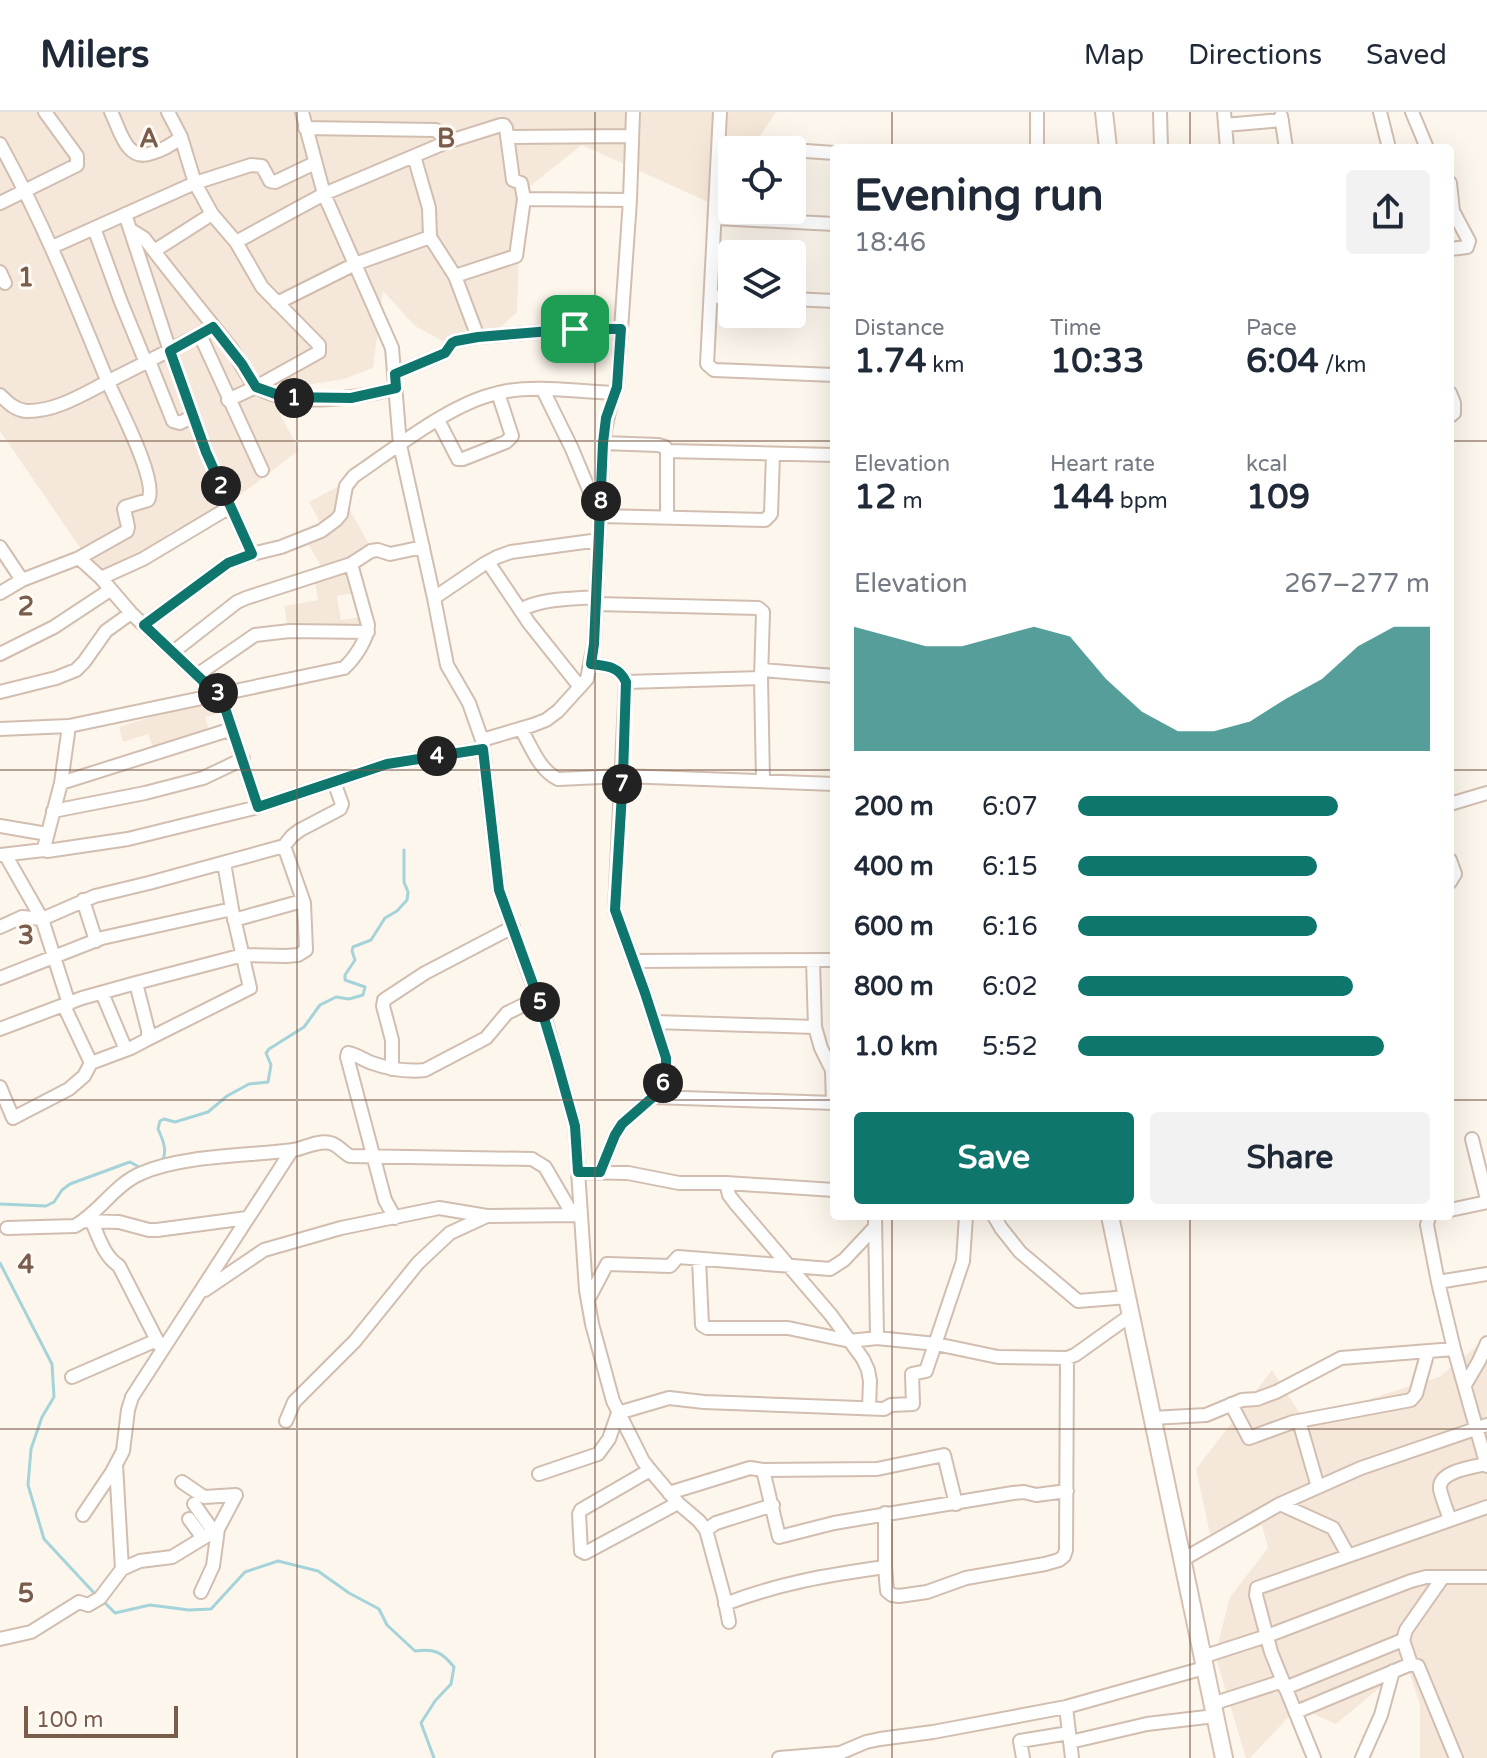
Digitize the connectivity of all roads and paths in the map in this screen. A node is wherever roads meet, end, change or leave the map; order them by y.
1 (45, 112) edge
2 (111, 112) edge
3 (168, 112) edge
4 (302, 112) edge
5 (633, 112) edge
6 (720, 112) edge
7 (1037, 112) edge
8 (1104, 112) edge
9 (1160, 112) edge
10 (1380, 112) edge
11 (1412, 112) edge
12 (1281, 116) edge
13 (1224, 119) edge
14 (305, 128) junction
15 (632, 136) junction
16 (719, 136) edge
17 (181, 137) junction
18 (507, 137) junction
19 (447, 142) junction
20 (0, 144) edge
21 (1037, 144) edge
22 (1108, 144) edge
23 (1161, 144) edge
24 (1227, 144) edge
25 (1285, 144) edge
26 (1388, 144) edge
27 (1425, 144) edge
28 (806, 151) edge
29 (830, 153) edge
30 (414, 156) junction
31 (315, 163) junction
32 (718, 170) edge
33 (195, 183) junction
34 (26, 192) junction
35 (324, 194) junction
36 (524, 199) junction
37 (630, 200) junction
38 (0, 203) edge
39 (1454, 211) edge
40 (125, 214) junction
41 (212, 214) junction
42 (716, 218) junction
43 (830, 224) edge
44 (94, 228) junction
45 (131, 230) junction
46 (430, 237) junction
47 (236, 242) junction
48 (52, 247) junction
49 (1454, 249) edge
50 (154, 251) junction
51 (355, 264) junction
52 (455, 276) junction
53 (711, 296) junction
54 (718, 296) edge
55 (806, 300) edge
56 (830, 301) edge
57 (277, 303) junction
58 (213, 327) junction
59 (621, 329) junction
60 (200, 335) junction
61 (478, 337) junction
62 (170, 351) junction
63 (148, 362) junction
64 (395, 374) junction
65 (830, 375) edge
66 (107, 382) junction
67 (256, 387) junction
68 (396, 388) junction
69 (543, 390) junction
70 (498, 393) junction
71 (615, 393) junction
72 (0, 395) edge
73 (228, 400) junction
74 (193, 416) junction
75 (438, 420) junction
76 (603, 443) junction
77 (400, 445) junction
78 (667, 451) junction
79 (773, 454) junction
80 (830, 455) edge
81 (262, 470) dead end
82 (230, 507) junction
83 (600, 516) junction
84 (667, 517) junction
85 (599, 540) junction
86 (0, 547) edge
87 (423, 547) junction
88 (252, 554) junction
89 (79, 558) junction
90 (488, 562) junction
91 (351, 564) junction
92 (101, 578) junction
93 (22, 580) junction
94 (110, 590) junction
95 (0, 593) edge
96 (434, 598) junction
97 (596, 601) junction
98 (520, 610) junction
99 (131, 613) junction
100 (144, 625) junction
101 (368, 632) junction
102 (173, 652) junction
103 (0, 654) edge
104 (591, 664) junction
105 (762, 674) junction
106 (197, 675) junction
107 (830, 676) edge
108 (626, 682) junction
109 (580, 687) junction
110 (0, 692) edge
111 (216, 694) junction
112 (69, 726) junction
113 (0, 729) edge
114 (232, 729) junction
115 (521, 729) junction
116 (483, 745) junction
117 (243, 759) junction
118 (623, 776) junction
119 (763, 781) junction
120 (334, 782) junction
121 (61, 783) junction
122 (830, 784) edge
123 (1487, 793) edge
124 (1454, 803) edge
125 (258, 807) junction
126 (53, 811) junction
127 (0, 826) edge
128 (47, 834) junction
129 (284, 846) junction
130 (44, 850) junction
131 (3, 855) edge
132 (224, 863) junction
133 (83, 900) junction
134 (302, 901) junction
135 (233, 914) junction
136 (42, 919) junction
137 (0, 927) edge
138 (513, 927) junction
139 (96, 941) junction
140 (243, 955) junction
141 (53, 956) junction
142 (813, 960) junction
143 (830, 960) edge
144 (633, 961) junction
145 (0, 978) edge
146 (136, 983) junction
147 (102, 993) junction
148 (538, 998) junction
149 (67, 1005) junction
150 (654, 1022) junction
151 (1, 1027) edge
152 (815, 1027) junction
153 (148, 1039) junction
154 (126, 1050) junction
155 (91, 1063) junction
156 (830, 1066) edge
157 (392, 1069) junction
158 (0, 1087) edge
159 (653, 1097) junction
160 (830, 1102) edge
161 (1472, 1139) dead end
162 (292, 1150) junction
163 (373, 1157) junction
164 (578, 1172) junction
165 (600, 1172) junction
166 (726, 1183) junction
167 (830, 1190) edge
168 (1487, 1201) edge
169 (1454, 1209) edge
170 (577, 1215) junction
171 (487, 1216) junction
172 (247, 1218) junction
173 (395, 1218) junction
174 (966, 1220) edge
175 (996, 1220) edge
176 (1111, 1220) edge
177 (1428, 1220) edge
178 (87, 1222) junction
179 (875, 1222) edge
180 (7, 1228) dead end
181 (699, 1259) junction
182 (788, 1266) junction
183 (1487, 1274) edge
184 (1438, 1282) junction
185 (199, 1294) junction
186 (1128, 1297) junction
187 (588, 1300) junction
188 (1131, 1315) junction
189 (877, 1338) junction
190 (850, 1341) junction
191 (1487, 1343) edge
192 (936, 1344) junction
193 (160, 1345) junction
194 (1454, 1349) junction
195 (1428, 1351) junction
196 (1067, 1358) junction
197 (72, 1377) dead end
198 (1465, 1385) junction
199 (1231, 1404) junction
200 (869, 1408) junction
201 (618, 1413) junction
202 (1151, 1415) junction
203 (286, 1421) dead end
204 (1299, 1421) junction
205 (1482, 1427) edge
206 (116, 1465) junction
207 (1487, 1465) edge
208 (650, 1470) junction
209 (763, 1470) junction
210 (539, 1474) dead end
211 (182, 1482) dead end
212 (1318, 1487) junction
213 (1067, 1491) junction
214 (673, 1498) junction
215 (194, 1504) dead end
216 (956, 1504) junction
217 (1280, 1504) junction
218 (773, 1505) junction
219 (1487, 1507) edge
220 (885, 1513) junction
221 (83, 1515) dead end
222 (189, 1519) dead end
223 (1450, 1520) junction
224 (706, 1530) junction
225 (211, 1533) junction
226 (1348, 1555) junction
227 (1182, 1560) junction
228 (885, 1567) junction
229 (122, 1569) junction
230 (1443, 1577) junction
231 (1487, 1577) edge
232 (201, 1592) dead end
233 (725, 1604) junction
234 (729, 1622) dead end
235 (1267, 1636) junction
236 (0, 1639) edge
237 (1403, 1640) junction
238 (1203, 1662) junction
239 (1411, 1664) junction
240 (1393, 1671) junction
241 (1284, 1684) junction
242 (1066, 1707) junction
243 (1214, 1710) junction
244 (1296, 1712) junction
245 (1069, 1737) junction
246 (832, 1756) edge
247 (779, 1758) edge
248 (1023, 1758) edge
249 (1072, 1758) edge
250 (1224, 1758) edge
251 (1314, 1758) edge
252 (1362, 1758) edge
253 (1456, 1758) edge

1 - 34 street
2 - 17 street
3 - 17 street
4 - 14 street
5 - 15 street
6 - 16 street
7 - 21 street
8 - 22 street
9 - 23 street
10 - 26 street
11 - 27 street
12 - 13 street
12 - 25 street
13 - 24 street
14 - 19 street
14 - 31 street
15 - 18 street
15 - 37 street
17 - 33 street
18 - 19 street
18 - 36 street
19 - 30 street
20 - 34 street
28 - 29 street
30 - 35 street
30 - 46 street
31 - 33 street
31 - 35 street
32 - 42 street
33 - 40 street
33 - 41 street
34 - 38 street
34 - 48 street
35 - 47 street
35 - 51 street
36 - 37 street
36 - 52 street
37 - 59 street
39 - 49 street
40 - 44 street
40 - 45 street
41 - 47 street
41 - 50 street
42 - 43 street
42 - 53 street
44 - 48 street
44 - 63 street
45 - 50 street
45 - 62 street
46 - 51 street
46 - 52 street
47 - 57 street
48 - 66 street
50 - 58 street
51 - 57 street
51 - 64 street
52 - 61 street
53 - 54 street
53 - 65 street
55 - 56 street
57 - 67 street
58 - 60 street
58 - 67 street
59 - 61 street
59 - 71 street
60 - 62 street
60 - 73 street
61 - 64 street
62 - 63 street
62 - 74 street
63 - 66 street
63 - 74 street
64 - 68 street
66 - 72 street
66 - 89 street
67 - 68 street
67 - 73 street
68 - 77 street
69 - 70 street
69 - 71 street
69 - 83 street
70 - 75 street
70 - 75 street
71 - 76 street
73 - 81 street
74 - 82 street
75 - 77 street
76 - 78 street
76 - 83 street
77 - 87 street
77 - 88 street
78 - 79 street
78 - 84 street
79 - 80 street
79 - 84 street
82 - 88 street
82 - 92 street
83 - 84 street
83 - 85 street
85 - 90 street
85 - 97 street
86 - 93 street
87 - 91 street
87 - 96 street
88 - 100 street
89 - 92 street
89 - 93 street
90 - 96 street
90 - 98 street
91 - 101 street
91 - 102 street
92 - 94 street
93 - 95 street
94 - 99 street
94 - 103 street
96 - 116 street
97 - 98 street
97 - 104 street
97 - 105 street
98 - 109 street
99 - 100 street
99 - 110 street
100 - 102 street
101 - 106 street
101 - 111 street
102 - 106 street
104 - 108 street
104 - 109 street
105 - 107 street
105 - 108 street
105 - 119 street
106 - 111 street
108 - 118 street
109 - 115 street
111 - 112 street
111 - 114 street
112 - 113 street
112 - 121 street
114 - 117 street
114 - 121 street
115 - 116 street
115 - 118 street
116 - 120 street
116 - 138 street
117 - 125 street
117 - 126 street
118 - 119 street
118 - 144 street
119 - 122 street
120 - 125 street
120 - 129 street
121 - 126 street
123 - 124 street
125 - 130 street
126 - 128 street
127 - 128 street
128 - 130 street
129 - 132 street
129 - 134 street
130 - 131 street
131 - 136 street
132 - 133 street
132 - 135 street
133 - 136 street
133 - 139 street
134 - 135 street
134 - 140 street
135 - 139 street
135 - 140 street
136 - 137 street
136 - 141 street
138 - 148 street
138 - 157 street
139 - 141 street
140 - 146 street
140 - 153 street
141 - 145 street
141 - 149 street
142 - 143 street
142 - 144 street
142 - 152 street
144 - 150 street
146 - 147 street
146 - 153 street
147 - 149 street
147 - 154 street
148 - 157 street
148 - 164 street
149 - 151 street
149 - 155 street
150 - 152 street
150 - 159 street
152 - 156 street
153 - 154 street
154 - 155 street
155 - 158 street
157 - 163 street
159 - 160 street
159 - 165 street
161 - 168 street
162 - 163 street
162 - 172 street
162 - 178 street
163 - 170 street
163 - 173 street
164 - 165 street
164 - 170 street
165 - 166 street
166 - 167 street
166 - 182 street
168 - 169 street
170 - 171 street
170 - 187 street
171 - 173 street
171 - 203 street
172 - 178 street
172 - 185 street
173 - 185 street
174 - 192 street
175 - 186 street
176 - 186 street
177 - 184 street
178 - 180 street
178 - 193 street
179 - 182 street
179 - 189 street
181 - 182 street
181 - 187 street
181 - 190 street
182 - 190 street
183 - 184 street
184 - 194 street
185 - 193 street
186 - 188 street
187 - 201 street
188 - 196 street
188 - 202 street
189 - 190 street
189 - 192 street
190 - 200 street
191 - 198 street
192 - 196 street
192 - 200 street
193 - 197 street
193 - 206 street
194 - 195 street
194 - 198 street
195 - 199 street
195 - 204 street
196 - 213 street
198 - 205 street
199 - 202 street
199 - 204 street
200 - 201 street
201 - 208 street
201 - 210 street
202 - 227 street
204 - 212 street
205 - 207 street
205 - 212 street
206 - 221 street
206 - 229 street
207 - 223 street
208 - 214 street
208 - 214 street
209 - 214 street
209 - 216 street
209 - 218 street
211 - 225 street
212 - 217 street
213 - 216 street
213 - 228 street
214 - 224 street
215 - 225 street
216 - 220 street
217 - 226 street
217 - 227 street
218 - 220 street
218 - 224 street
219 - 223 street
220 - 228 street
222 - 225 street
223 - 226 street
224 - 233 street
225 - 229 street
225 - 232 street
226 - 235 street
227 - 238 street
228 - 233 street
229 - 236 street
230 - 231 street
230 - 235 street
230 - 237 street
233 - 234 street
235 - 238 street
235 - 241 street
237 - 239 street
237 - 241 street
238 - 242 street
238 - 243 street
239 - 240 street
239 - 253 street
240 - 244 street
240 - 252 street
241 - 243 street
241 - 244 street
242 - 245 street
242 - 246 street
243 - 245 street
243 - 250 street
244 - 251 street
245 - 248 street
245 - 249 street
246 - 247 street

